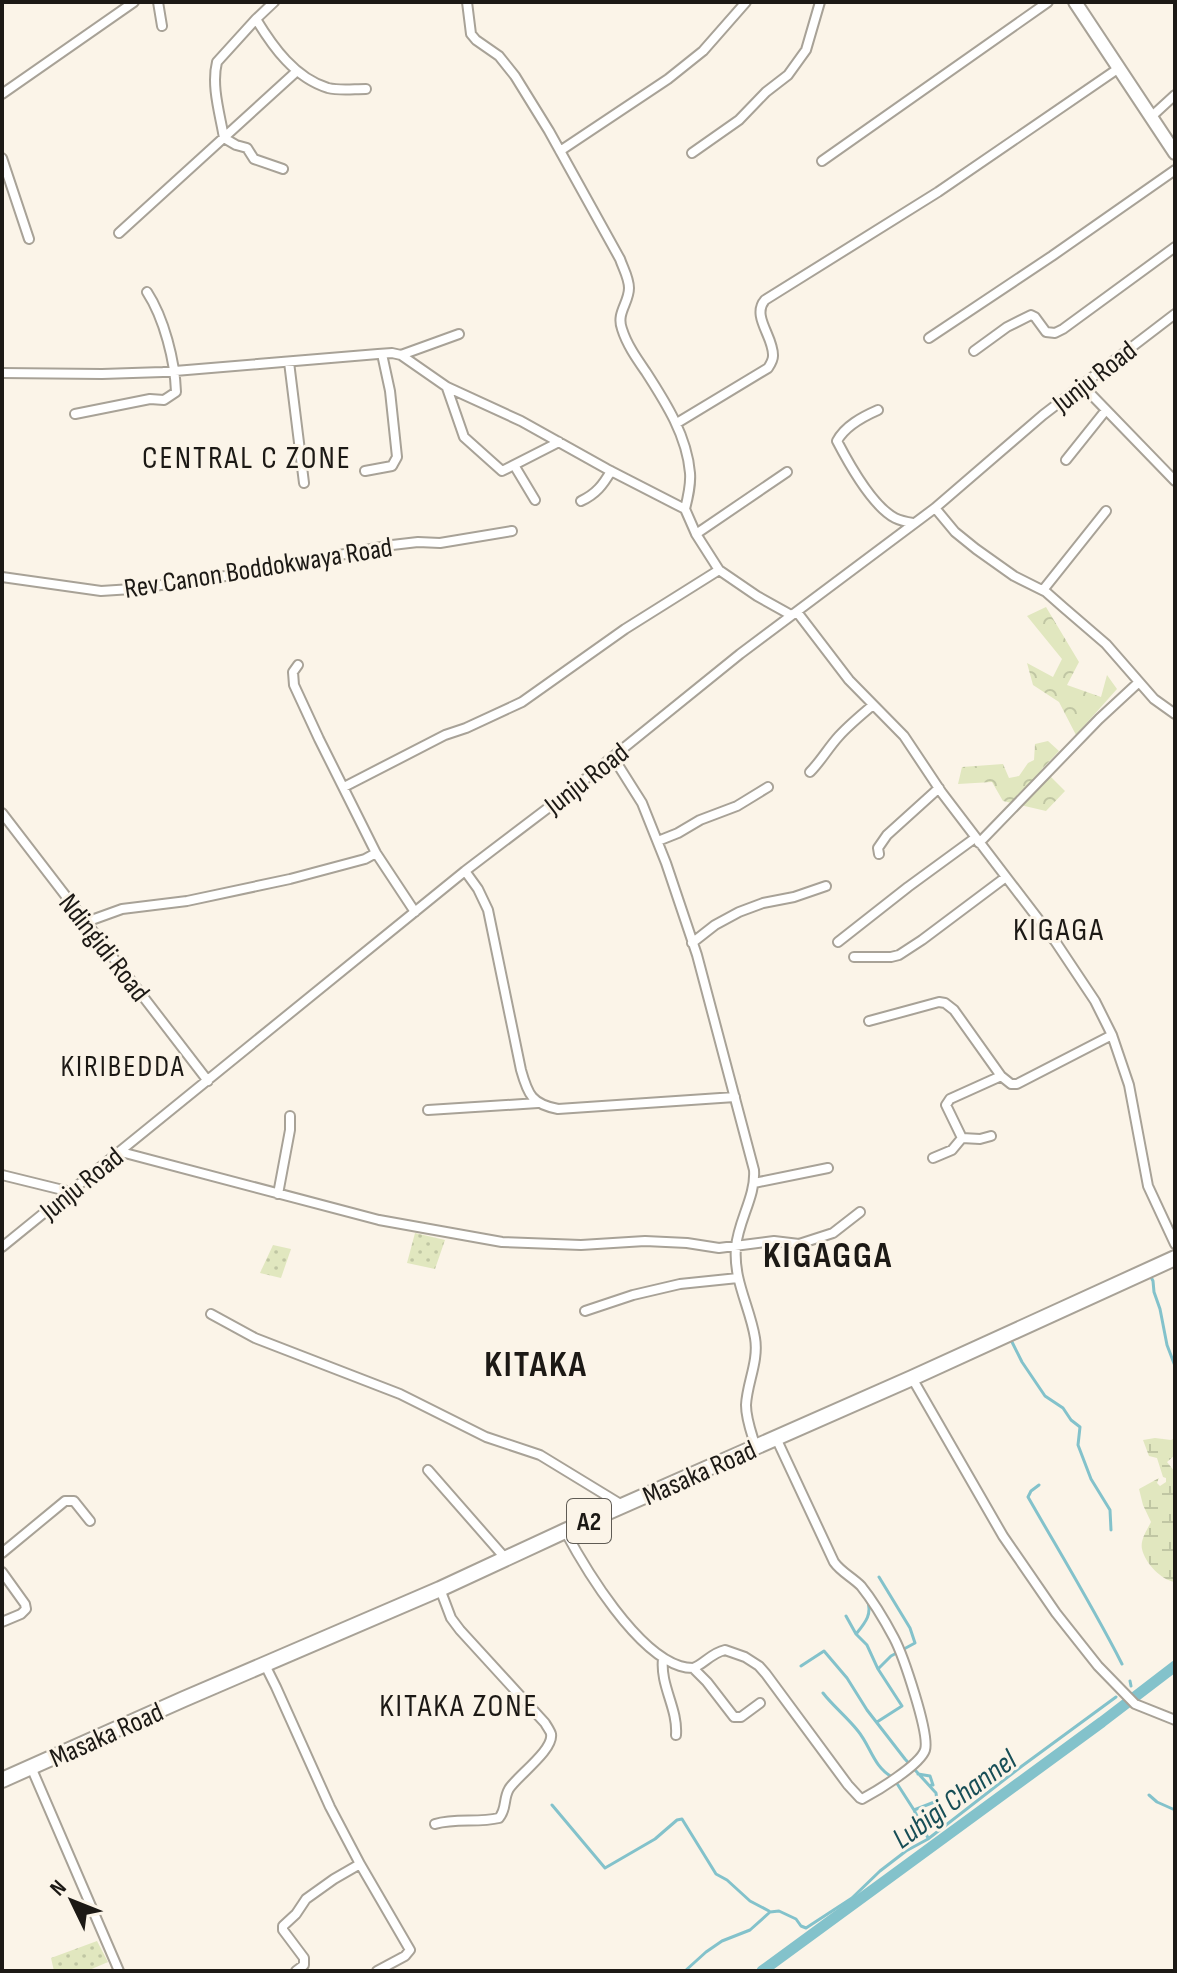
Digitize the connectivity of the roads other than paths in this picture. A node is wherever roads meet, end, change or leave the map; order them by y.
1 (134, 2) edge
2 (158, 2) edge
3 (274, 2) edge
4 (467, 2) edge
5 (746, 2) edge
6 (820, 2) edge
7 (1048, 2) edge
8 (1075, 2) edge
9 (256, 19) junction
10 (162, 26) dead end
11 (1119, 68) junction
12 (297, 71) junction
13 (366, 89) dead end
14 (3, 92) edge
15 (1175, 95) edge
16 (1151, 117) junction
17 (224, 138) junction
18 (560, 151) junction
19 (692, 153) dead end
20 (1175, 153) edge
21 (2, 158) edge
22 (822, 161) dead end
23 (283, 169) dead end
24 (1175, 170) edge
25 (119, 233) dead end
26 (29, 239) dead end
27 (1175, 247) edge
28 (147, 292) dead end
29 (1175, 314) edge
30 (459, 334) dead end
31 (929, 338) dead end
32 (974, 351) dead end
33 (382, 354) junction
34 (401, 355) junction
35 (289, 362) junction
36 (174, 371) junction
37 (2, 373) edge
38 (1082, 385) junction
39 (447, 387) junction
40 (878, 410) dead end
41 (1106, 410) junction
42 (75, 414) dead end
43 (677, 423) junction
44 (559, 442) junction
45 (1066, 460) dead end
46 (514, 465) junction
47 (365, 471) dead end
48 (611, 471) junction
49 (787, 472) dead end
50 (1175, 481) edge
51 (304, 483) dead end
52 (535, 500) dead end
53 (581, 501) dead end
54 (935, 508) junction
55 (685, 509) junction
56 (1106, 511) dead end
57 (913, 523) junction
58 (512, 531) dead end
59 (696, 534) junction
60 (719, 570) junction
61 (2, 577) edge
62 (1043, 590) junction
63 (794, 613) junction
64 (298, 665) dead end
65 (1139, 682) junction
66 (873, 705) junction
67 (1175, 714) edge
68 (613, 757) junction
69 (810, 772) dead end
70 (344, 787) junction
71 (768, 787) dead end
72 (939, 788) junction
73 (2, 813) edge
74 (658, 841) junction
75 (977, 841) junction
76 (376, 853) junction
77 (879, 854) dead end
78 (465, 871) junction
79 (1006, 877) junction
80 (826, 886) dead end
81 (415, 912) junction
82 (86, 922) junction
83 (838, 942) dead end
84 (692, 943) junction
85 (854, 957) dead end
86 (869, 1021) dead end
87 (1112, 1035) junction
88 (1001, 1076) junction
89 (208, 1081) junction
90 (735, 1097) junction
91 (538, 1103) junction
92 (428, 1110) dead end
93 (290, 1116) dead end
94 (991, 1136) dead end
95 (962, 1138) junction
96 (121, 1152) junction
97 (933, 1158) dead end
98 (828, 1168) dead end
99 (2, 1175) edge
100 (754, 1183) junction
101 (71, 1192) junction
102 (278, 1194) junction
103 (860, 1212) dead end
104 (1175, 1244) edge
105 (2, 1247) edge
106 (736, 1247) junction
107 (1175, 1258) edge
108 (738, 1278) junction
109 (585, 1311) dead end
110 (211, 1314) dead end
111 (912, 1378) junction
112 (776, 1438) junction
113 (756, 1448) junction
114 (428, 1470) dead end
115 (623, 1506) junction
116 (90, 1521) dead end
117 (565, 1531) junction
118 (2, 1553) edge
119 (506, 1559) junction
120 (2, 1572) edge
121 (440, 1589) junction
122 (2, 1622) edge
123 (663, 1659) junction
124 (265, 1665) junction
125 (693, 1668) junction
126 (760, 1703) dead end
127 (1175, 1720) edge
128 (676, 1735) dead end
129 (31, 1767) junction
130 (2, 1780) edge
131 (435, 1824) dead end
132 (360, 1864) junction
133 (119, 1971) edge
134 (296, 1971) edge
135 (377, 1971) edge

1 - 14 street
2 - 10 street
3 - 9 street
4 - 18 street
5 - 18 street
6 - 19 street
7 - 22 street
8 - 11 street
9 - 12 street
9 - 17 street
11 - 16 street
11 - 43 street
12 - 13 street
12 - 17 street
15 - 16 street
16 - 20 street
17 - 23 street
17 - 25 street
18 - 43 street
21 - 26 street
24 - 31 street
27 - 32 street
28 - 36 street
29 - 38 street, Junju Road
30 - 34 street
33 - 34 street
33 - 35 street
33 - 47 street
34 - 39 street
35 - 36 street
35 - 51 street
36 - 37 street
36 - 42 street
38 - 41 street
38 - 54 street, Junju Road
39 - 44 street
39 - 46 street
40 - 57 street
41 - 45 street
41 - 50 street
43 - 55 street
44 - 46 street
44 - 48 street
46 - 52 street
48 - 53 street
48 - 55 street
49 - 59 street
54 - 57 street, Junju Road
54 - 62 street
55 - 59 street
56 - 62 street
57 - 63 street, Junju Road
58 - 61 street, Rev Canon Boddokwaya Road
59 - 60 street
60 - 63 street
60 - 70 street
62 - 65 street
63 - 66 street
63 - 68 street, Junju Road
64 - 70 street
65 - 67 street
65 - 75 street
66 - 69 street
66 - 72 street
68 - 74 street
68 - 78 street, Junju Road
70 - 76 street
71 - 74 street
72 - 75 street
72 - 77 street
73 - 82 street, Ndingidi Road
74 - 84 street
75 - 79 street
75 - 83 street
76 - 81 street
76 - 82 street
78 - 81 street, Junju Road
78 - 91 street
79 - 85 street
79 - 87 street
80 - 84 street
81 - 89 street, Junju Road
82 - 89 street, Ndingidi Road
84 - 90 street
86 - 88 street
87 - 88 street
87 - 104 street
88 - 95 street
89 - 96 street, Junju Road
90 - 91 street
90 - 100 street
91 - 92 street
93 - 102 street
94 - 95 street
95 - 97 street
96 - 101 street, Junju Road
96 - 102 street
98 - 100 street
99 - 101 street
100 - 106 street
101 - 105 street, Junju Road
102 - 106 street
103 - 106 street
106 - 108 street
107 - 111 main road, Masaka Road / A2
108 - 109 street
108 - 113 street
110 - 115 street
111 - 112 main road, Masaka Road / A2
111 - 127 street
112 - 113 main road, Masaka Road / A2
112 - 125 street
113 - 115 main road, Masaka Road / A2
114 - 119 street
115 - 117 main road, Masaka Road / A2
116 - 118 street
117 - 119 main road, Masaka Road / A2
117 - 123 street
119 - 121 main road, Masaka Road / A2
120 - 122 street
121 - 124 main road, Masaka Road / A2
121 - 131 street
123 - 125 street
123 - 128 street
124 - 129 main road, Masaka Road / A2
124 - 132 street
125 - 126 street
129 - 130 main road, Masaka Road / A2
129 - 133 street
132 - 134 street
132 - 135 street

